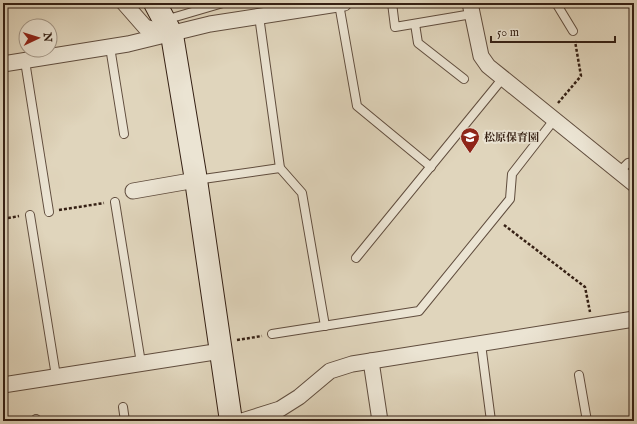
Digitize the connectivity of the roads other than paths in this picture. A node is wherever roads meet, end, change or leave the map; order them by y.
1 (124, 3) edge
2 (223, 3) edge
3 (341, 3) edge
4 (392, 3) edge
5 (556, 3) edge
6 (471, 8) edge
7 (259, 16) junction
8 (164, 19) edge
9 (415, 24) junction
10 (572, 31) road end
11 (110, 47) junction
12 (25, 61) junction
13 (3, 64) edge
14 (502, 78) junction
15 (464, 79) dead end
16 (551, 117) junction
17 (124, 134) dead end
18 (634, 162) edge
19 (431, 167) junction
20 (280, 168) junction
21 (619, 172) junction
22 (196, 180) junction
23 (634, 184) edge
24 (133, 191) dead end
25 (115, 202) road end
26 (49, 212) road end
27 (30, 215) road end
28 (356, 258) dead end
29 (634, 319) edge
30 (325, 326) junction
31 (272, 334) road end
32 (481, 344) junction
33 (220, 347) junction
34 (371, 361) junction
35 (141, 363) junction
36 (579, 375) dead end
37 (56, 376) junction
38 (3, 385) edge
39 (123, 407) dead end
40 (125, 421) edge
41 (231, 421) edge
42 (242, 421) edge
43 (380, 421) edge
44 (491, 421) edge
45 (587, 421) edge

1 - 8 street
2 - 8 lane
3 - 7 street
3 - 19 lane
4 - 9 lane
5 - 10 lane
6 - 9 lane
6 - 14 street
7 - 8 street
7 - 20 lane
8 - 11 street
8 - 22 street
9 - 15 lane
11 - 12 street
11 - 17 lane
12 - 13 street
12 - 26 lane
14 - 16 street
14 - 19 lane
16 - 21 street
16 - 30 lane
18 - 21 lane
19 - 28 lane
20 - 22 lane
20 - 30 lane
21 - 23 street
22 - 24 street
22 - 33 street
25 - 35 lane
27 - 37 lane
29 - 32 street
30 - 31 lane
32 - 34 street
32 - 44 lane
33 - 35 street
33 - 41 street
34 - 42 street
34 - 43 street
35 - 37 street
36 - 45 lane
37 - 38 street
39 - 40 lane

